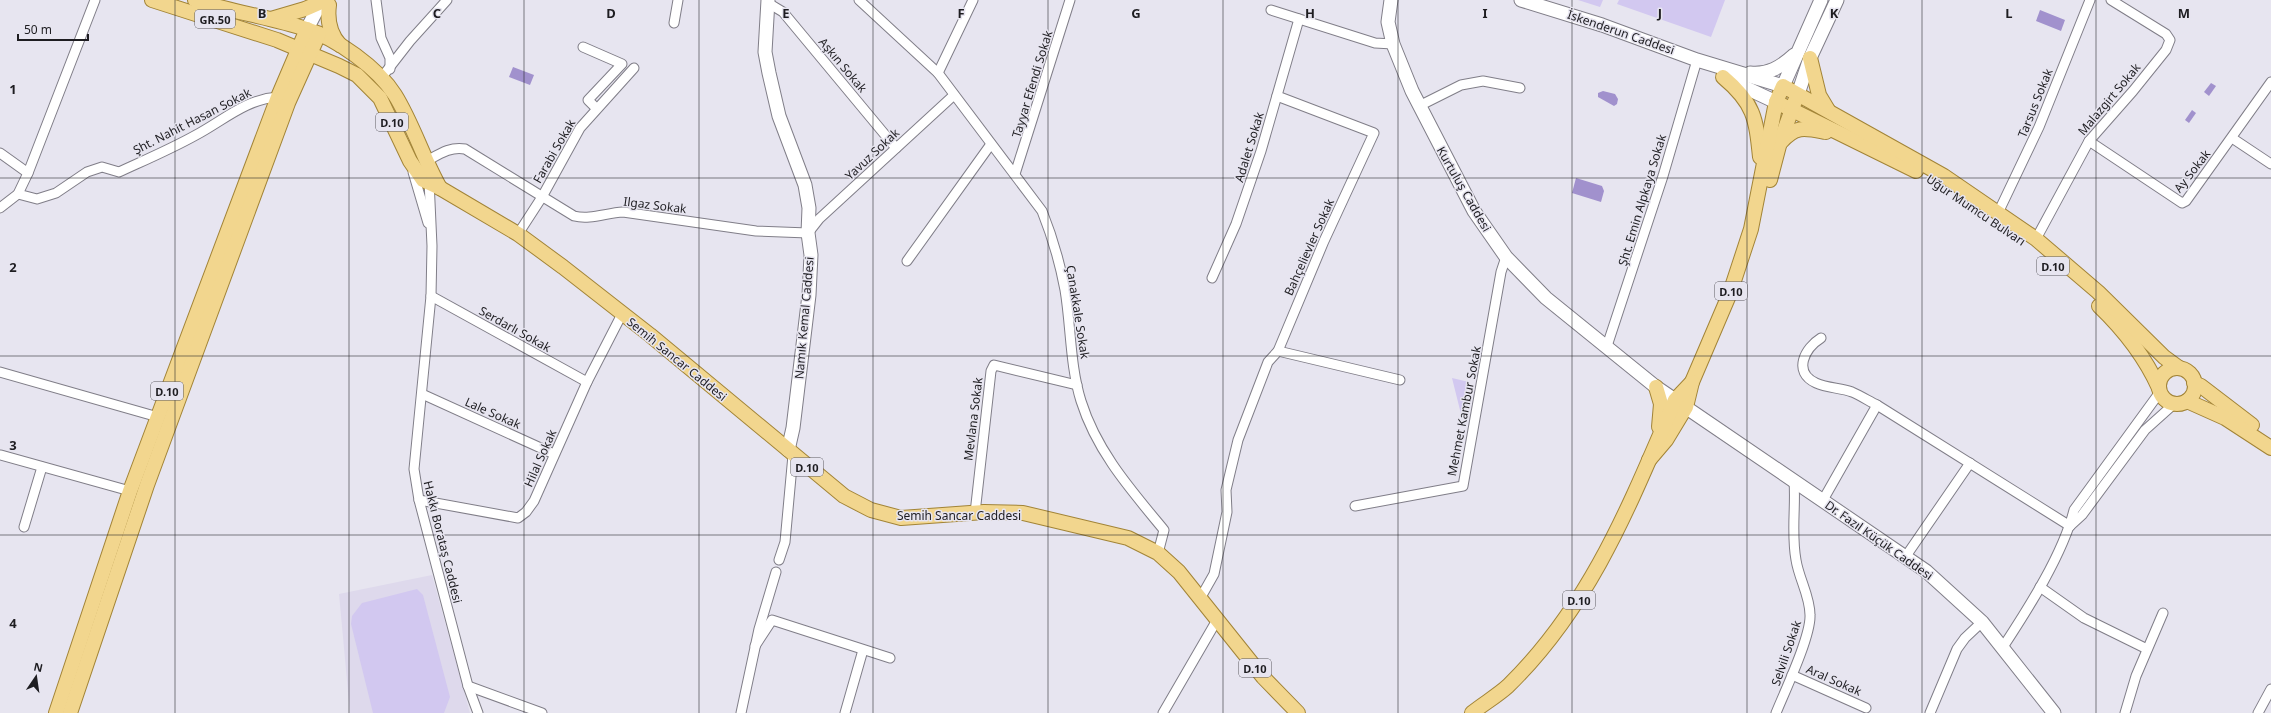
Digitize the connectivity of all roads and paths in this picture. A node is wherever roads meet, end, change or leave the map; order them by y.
1 (95, 0) edge
2 (152, 0) edge
3 (195, 0) edge
4 (376, 0) edge
5 (447, 0) edge
6 (678, 0) edge
7 (859, 0) edge
8 (973, 0) edge
9 (1070, 0) edge
10 (1391, 0) edge
11 (1521, 0) edge
12 (1821, 0) edge
13 (1837, 0) edge
14 (2090, 0) edge
15 (2111, 0) edge
16 (326, 2) edge
17 (768, 2) edge
18 (1271, 10) dead end
19 (269, 19) junction
20 (1299, 19) junction
21 (674, 23) dead end
22 (313, 32) junction
23 (264, 36) junction
24 (1393, 44) junction
25 (583, 47) dead end
26 (346, 50) junction
27 (304, 51) junction
28 (1797, 52) junction
29 (1810, 58) junction
30 (1697, 60) junction
31 (337, 65) junction
32 (298, 66) junction
33 (634, 68) dead end
34 (386, 73) junction
35 (938, 73) junction
36 (1728, 74) junction
37 (2271, 82) edge
38 (1783, 86) junction
39 (1520, 88) dead end
40 (1798, 94) junction
41 (954, 95) junction
42 (1277, 96) junction
43 (278, 97) junction
44 (1776, 102) junction
45 (1419, 106) junction
46 (596, 108) junction
47 (1791, 110) junction
48 (1828, 110) junction
49 (1846, 136) junction
50 (2232, 138) junction
51 (2089, 141) junction
52 (1780, 142) junction
53 (991, 144) junction
54 (896, 148) junction
55 (0, 153) edge
56 (410, 161) junction
57 (2271, 164) edge
58 (427, 165) junction
59 (1923, 169) junction
60 (28, 173) junction
61 (1015, 174) junction
62 (1762, 176) junction
63 (434, 186) junction
64 (18, 194) junction
65 (542, 197) junction
66 (0, 208) edge
67 (1998, 214) junction
68 (1751, 229) junction
69 (431, 230) junction
70 (808, 233) junction
71 (518, 234) junction
72 (2036, 239) junction
73 (1506, 258) junction
74 (907, 261) dead end
75 (1212, 278) dead end
76 (431, 296) junction
77 (622, 314) junction
78 (1821, 338) dead end
79 (1607, 346) junction
80 (1278, 351) junction
81 (2178, 368) junction
82 (0, 372) edge
83 (1400, 380) dead end
84 (587, 382) junction
85 (2194, 383) junction
86 (1077, 385) junction
87 (1656, 387) junction
88 (2159, 390) junction
89 (422, 394) junction
90 (2180, 402) junction
91 (1681, 404) junction
92 (1877, 404) junction
93 (158, 417) junction
94 (2271, 438) edge
95 (1656, 443) junction
96 (2271, 448) edge
97 (2117, 451) junction
98 (790, 453) junction
99 (554, 454) junction
100 (1, 455) edge
101 (2124, 457) junction
102 (1649, 460) junction
103 (1970, 463) junction
104 (42, 467) junction
105 (1794, 481) junction
106 (130, 491) junction
107 (418, 500) junction
108 (1823, 500) junction
109 (1355, 506) dead end
110 (975, 513) junction
111 (2070, 526) junction
112 (24, 527) dead end
113 (1158, 553) junction
114 (1906, 556) junction
115 (779, 560) dead end
116 (776, 572) dead end
117 (2040, 587) junction
118 (1201, 597) junction
119 (2163, 613) dead end
120 (1217, 620) junction
121 (1982, 622) junction
122 (755, 646) junction
123 (2003, 647) junction
124 (2147, 649) junction
125 (863, 650) junction
126 (890, 658) dead end
127 (1792, 674) junction
128 (468, 686) junction
129 (2271, 689) edge
130 (1277, 692) junction
131 (1866, 708) dead end
132 (56, 713) edge
133 (70, 713) edge
134 (478, 713) edge
135 (542, 713) edge
136 (741, 713) edge
137 (845, 713) edge
138 (1163, 713) edge
139 (1287, 713) edge
140 (1298, 713) edge
141 (1472, 713) edge
142 (1776, 713) edge
143 (1930, 713) edge
144 (2054, 713) edge
145 (2124, 713) edge
146 (2258, 713) edge

1 - 60 street
2 - 23 main road, GR.50
3 - 19 main road, Semih Sancar Caddesi / GR.50
4 - 34 street
5 - 34 street
6 - 21 street
7 - 35 street, Çanakkale Sokak
8 - 35 street
9 - 61 street, Tayyar Efendi Sokak
10 - 24 street, Kurtuluş Caddesi
11 - 30 street, İskenderun Caddesi
12 - 28 street
13 - 29 street
14 - 67 street, Tarsus Sokak
15 - 51 street, Malazgirt Sokak
16 - 19 main road
16 - 22 street
16 - 26 main road
17 - 54 street, Aşkın Sokak
17 - 70 street, Namık Kemal Caddesi
18 - 20 street
19 - 22 main road, Semih Sancar Caddesi / GR.50
20 - 24 street
20 - 42 street, Adalet Sokak
22 - 26 main road, Semih Sancar Caddesi / D.10
22 - 27 main road, D.10
23 - 27 main road, GR.50
23 - 32 main road
24 - 45 street, Kurtuluş Caddesi
25 - 46 street
26 - 34 main road, Semih Sancar Caddesi / D.10
27 - 31 main road, Semih Sancar Caddesi / D.10
27 - 32 main road, D.10
28 - 36 street
28 - 38 street
29 - 40 street
29 - 48 main road
30 - 36 street, İskenderun Caddesi
30 - 79 street, Şht. Emin Alpkaya Sokak
31 - 32 main road
31 - 56 main road, Semih Sancar Caddesi / D.10
32 - 43 main road, D.10
32 - 133 main road, D.10
33 - 46 street, Farabi Sokak
34 - 58 main road, Semih Sancar Caddesi / D.10
35 - 41 street, Çanakkale Sokak
36 - 38 street
36 - 44 street
36 - 62 main road
37 - 50 street, Ay Sokak
38 - 40 main road, D.10
38 - 44 main road, D.10
39 - 45 street
40 - 47 main road
40 - 48 main road, D.10
41 - 53 street, Çanakkale Sokak
41 - 54 street, Yavuz Sokak
42 - 75 street, Adalet Sokak
42 - 80 street, Bahçelievler Sokak
43 - 64 street, Şht. Nahit Hasan Sokak
43 - 93 main road, D.10
44 - 47 main road
44 - 62 main road, D.10
45 - 73 street, Kurtuluş Caddesi
46 - 65 street, Farabi Sokak
47 - 49 main road, D.10
47 - 52 main road, D.10
48 - 59 main road, D.10
49 - 52 main road
49 - 59 main road, D.10
50 - 51 street, Ay Sokak
50 - 57 street
51 - 72 street, Malazgirt Sokak
52 - 68 main road, D.10
53 - 61 street, Çanakkale Sokak
53 - 74 street
54 - 70 street, Yavuz Sokak
55 - 60 street
56 - 63 main road, Semih Sancar Caddesi / D.10
56 - 69 street
58 - 63 main road, Semih Sancar Caddesi / D.10
58 - 65 street, Ilgaz Sokak
59 - 67 main road, Uğur Mumcu Bulvarı / D.10
59 - 88 main road, Uğur Mumcu Bulvarı / D.10
60 - 64 street
61 - 86 street, Çanakkale Sokak
62 - 68 main road, D.10
63 - 69 street, Hakkı Borataş Caddesi
63 - 71 main road, Semih Sancar Caddesi / D.10
64 - 66 street
65 - 70 street, Ilgaz Sokak
65 - 71 street, Farabi Sokak
67 - 72 main road, Uğur Mumcu Bulvarı / D.10
68 - 91 main road, D.10
69 - 76 street, Hakkı Borataş Caddesi
70 - 98 street, Namık Kemal Caddesi
71 - 77 main road, Semih Sancar Caddesi / D.10
72 - 81 main road, Uğur Mumcu Bulvarı / D.10
73 - 79 street, Kurtuluş Caddesi
73 - 109 street, Mehmet Kambur Sokak
76 - 84 street, Serdarlı Sokak
76 - 89 street, Hakkı Borataş Caddesi
77 - 84 street, Hilal Sokak
77 - 98 main road, Semih Sancar Caddesi / D.10
78 - 92 street
79 - 87 street, Kurtuluş Caddesi
80 - 83 street
80 - 118 street
81 - 85 main road, D.10
81 - 88 main road
82 - 93 street
84 - 99 street, Hilal Sokak
85 - 90 main road
85 - 94 main road, D.10
86 - 110 street, Mevlana Sokak
86 - 113 street, Çanakkale Sokak
87 - 91 street, Kurtuluş Caddesi
87 - 95 main road
88 - 90 main road, D.10
88 - 97 street
89 - 99 street, Lale Sokak
89 - 107 street, Hakkı Borataş Caddesi
90 - 96 main road, D.10
90 - 101 street
91 - 95 main road, D.10
91 - 102 main road, D.10
91 - 105 street, Dr. Fazıl Küçük Caddesi
92 - 103 street
92 - 108 street
93 - 106 main road, D.10
95 - 102 main road, D.10
97 - 101 street
97 - 111 street
98 - 110 main road, Semih Sancar Caddesi / D.10
98 - 115 street
99 - 107 street, Hilal Sokak
100 - 104 street
101 - 111 street
102 - 141 main road, D.10
103 - 111 street
103 - 114 street
104 - 106 street
104 - 112 street
105 - 108 street, Dr. Fazıl Küçük Caddesi
105 - 127 street, Selvili Sokak
106 - 132 main road, D.10
107 - 128 street, Hakkı Borataş Caddesi
108 - 114 street, Dr. Fazıl Küçük Caddesi
110 - 113 main road, Semih Sancar Caddesi / D.10
111 - 117 street
113 - 118 main road, Semih Sancar Caddesi / D.10
114 - 121 street, Dr. Fazıl Küçük Caddesi
116 - 122 street
117 - 123 street
117 - 124 street
118 - 120 main road, Semih Sancar Caddesi / D.10
119 - 124 street
120 - 130 main road, Semih Sancar Caddesi / D.10
120 - 138 street
121 - 123 street, Dr. Fazıl Küçük Caddesi
121 - 143 street
122 - 125 street
122 - 136 street
123 - 144 street, Dr. Fazıl Küçük Caddesi
124 - 145 street
125 - 126 street
125 - 137 street
127 - 131 street, Aral Sokak
127 - 142 street, Selvili Sokak
128 - 134 street, Hakkı Borataş Caddesi
128 - 135 street
129 - 146 street
130 - 139 main road, Semih Sancar Caddesi / D.10
130 - 140 main road, Semih Sancar Caddesi / D.10

